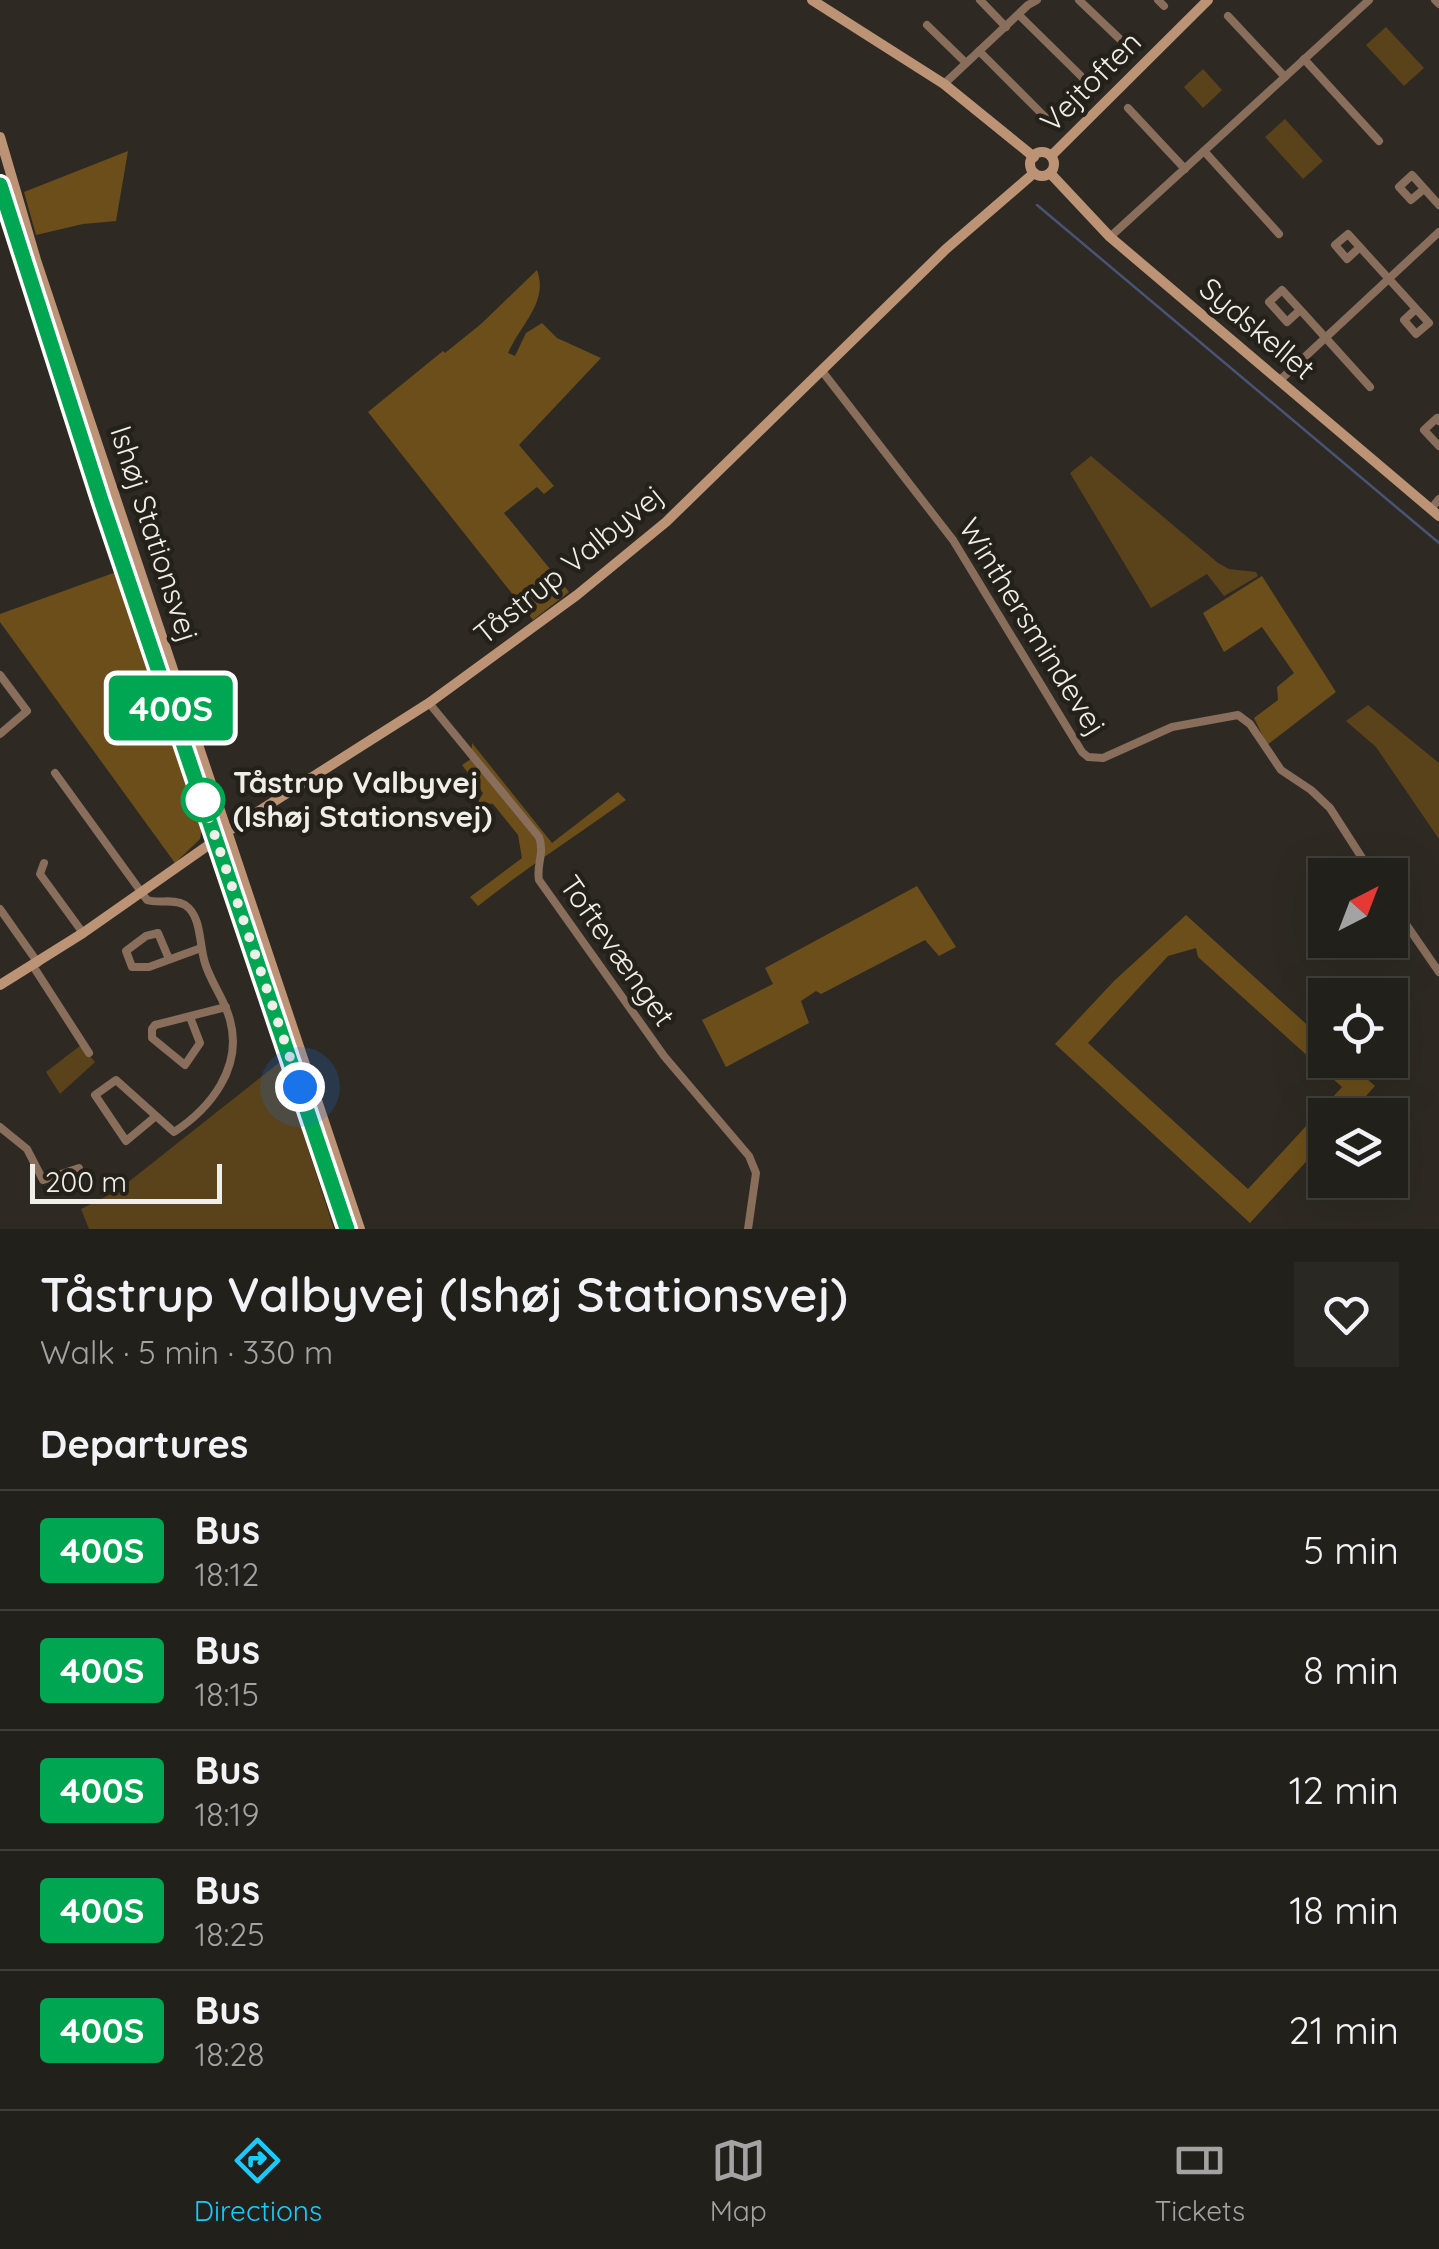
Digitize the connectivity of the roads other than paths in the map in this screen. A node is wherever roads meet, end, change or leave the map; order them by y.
1 (812, 0) edge
2 (980, 0) edge
3 (1037, 0) edge
4 (1079, 0) edge
5 (1208, 0) edge
6 (1369, 0) edge
7 (1019, 15) junction
8 (1228, 16) dead end
9 (927, 25) dead end
10 (1006, 27) junction
11 (1125, 44) dead end
12 (980, 51) junction
13 (1304, 59) junction
14 (966, 63) junction
15 (1284, 77) junction
16 (1086, 81) dead end
17 (944, 84) junction
18 (1128, 108) dead end
19 (1045, 117) dead end
20 (0, 137) edge
21 (1380, 142) dead end
22 (1204, 152) junction
23 (1034, 156) junction
24 (1050, 156) junction
25 (1184, 169) junction
26 (1034, 172) junction
27 (1050, 173) junction
28 (0, 184) edge
29 (1424, 188) dead end
30 (1439, 205) edge
31 (1439, 232) edge
32 (1279, 234) dead end
33 (1110, 238) junction
34 (1360, 247) dead end
35 (1388, 278) junction
36 (1416, 309) dead end
37 (1300, 310) dead end
38 (1324, 337) junction
39 (822, 371) junction
40 (1279, 381) junction
41 (1370, 387) dead end
42 (1439, 421) edge
43 (1439, 446) edge
44 (1439, 499) edge
45 (1435, 512) edge
46 (0, 675) edge
47 (429, 703) junction
48 (0, 734) edge
49 (55, 774) dead end
50 (227, 832) junction
51 (216, 840) junction
52 (1362, 858) edge
53 (44, 863) dead end
54 (141, 892) junction
55 (0, 909) edge
56 (1408, 928) edge
57 (84, 933) junction
58 (200, 948) junction
59 (169, 959) junction
60 (36, 964) junction
61 (1439, 972) edge
62 (0, 985) edge
63 (226, 1007) junction
64 (190, 1017) junction
65 (89, 1054) dead end
66 (156, 1116) junction
67 (0, 1126) edge
68 (79, 1168) dead end
69 (347, 1229) edge
70 (360, 1229) edge
71 (748, 1229) edge

1 - 17 street
2 - 10 street
3 - 7 street
4 - 11 street
5 - 24 street, Vejtoften
6 - 13 street
7 - 10 street
7 - 16 street
8 - 15 street
9 - 14 street
10 - 12 street
12 - 14 street
12 - 19 street
13 - 15 street
13 - 21 street
14 - 17 street
15 - 22 street
17 - 23 street
18 - 25 street
20 - 50 street, Ishøj Stationsvej
22 - 25 street
22 - 32 street
23 - 24 street
23 - 26 street
24 - 27 street
25 - 33 street
26 - 27 street
26 - 39 street, Tåstrup Valbyvej
27 - 33 street, Sydskellet
28 - 51 street, Ishøj Stationsvej
29 - 30 street
31 - 35 street
33 - 40 street, Sydskellet
34 - 35 street
35 - 36 street
35 - 38 street
37 - 38 street
38 - 40 street
38 - 41 street
39 - 47 street, Tåstrup Valbyvej
39 - 52 street, Winthersmindevej
40 - 45 street, Sydskellet
42 - 43 street
44 - 45 street
46 - 48 street
47 - 50 street, Tåstrup Valbyvej
47 - 71 street, Toftevænget
49 - 54 street
50 - 51 street, Tåstrup Valbyvej
50 - 70 street, Ishøj Stationsvej
51 - 54 street, Tåstrup Valbyvej
51 - 69 street, Ishøj Stationsvej
53 - 57 street
54 - 57 street, Tåstrup Valbyvej
54 - 58 street
55 - 60 street
56 - 61 street
57 - 60 street, Tåstrup Valbyvej
58 - 59 street
58 - 63 street
59 - 59 street
60 - 62 street, Tåstrup Valbyvej
60 - 65 street
63 - 64 street
63 - 66 street
64 - 64 street
66 - 66 street
67 - 68 street

